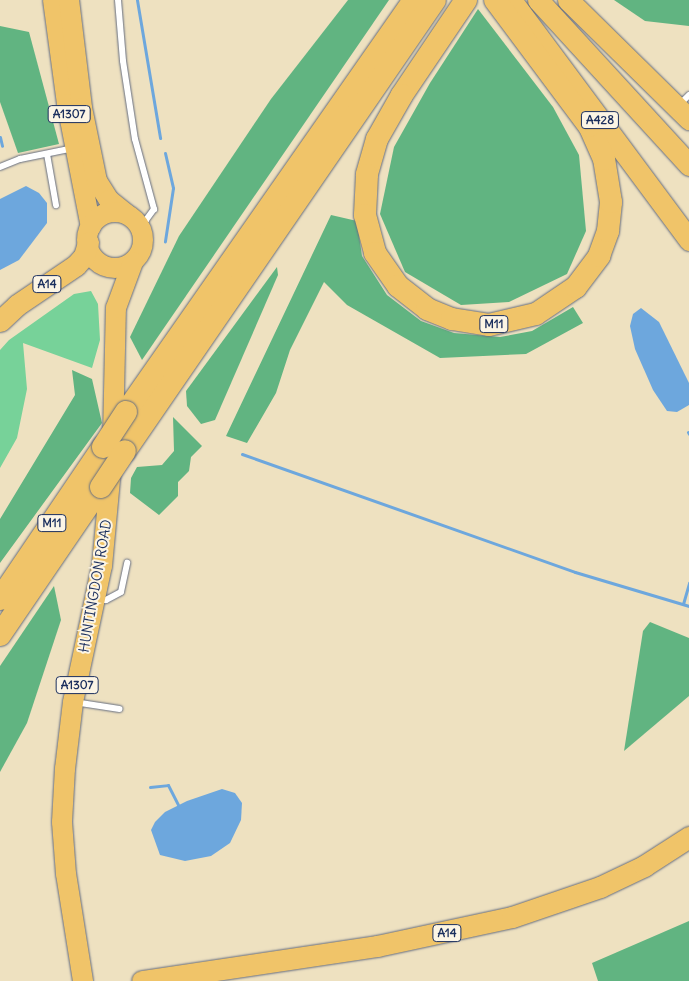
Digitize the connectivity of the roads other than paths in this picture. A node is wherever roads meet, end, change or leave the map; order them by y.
1 (53, 0) edge
2 (69, 0) edge
3 (118, 0) edge
4 (414, 0) edge
5 (435, 0) edge
6 (495, 0) edge
7 (511, 0) edge
8 (538, 0) edge
9 (568, 0) edge
10 (465, 2) edge
11 (685, 107) edge
12 (76, 148) junction
13 (47, 154) junction
14 (689, 165) edge
15 (0, 167) edge
16 (56, 205) dead end
17 (132, 220) junction
18 (89, 235) junction
19 (689, 240) edge
20 (133, 262) junction
21 (104, 266) junction
22 (116, 308) junction
23 (0, 321) edge
24 (114, 449) junction
25 (127, 563) dead end
26 (0, 599) edge
27 (95, 600) junction
28 (0, 635) edge
29 (73, 702) junction
30 (119, 709) dead end
31 (689, 837) edge
32 (83, 981) edge
33 (142, 981) edge

1 - 12 main road, A1307
2 - 17 main road, A1307
3 - 17 lane
4 - 24 highway, M11, bridge
5 - 24 highway, M11
6 - 10 highway, M11
7 - 19 highway, A428
8 - 14 highway
9 - 11 highway
12 - 13 lane
12 - 18 main road, A1307
13 - 15 lane
13 - 16 lane
17 - 18 main road
17 - 20 main road
18 - 21 main road
18 - 23 highway, A14
20 - 21 main road
20 - 22 main road, HUNTINGDON ROAD / A1307
21 - 22 main road, HUNTINGDON ROAD / A1307
22 - 27 main road, HUNTINGDON ROAD / A1307
24 - 26 highway, M11
24 - 28 highway, M11, bridge
25 - 27 lane
27 - 29 main road, HUNTINGDON ROAD / A1307
29 - 30 lane
29 - 32 main road, HUNTINGDON ROAD / A1307
31 - 33 highway, A14

